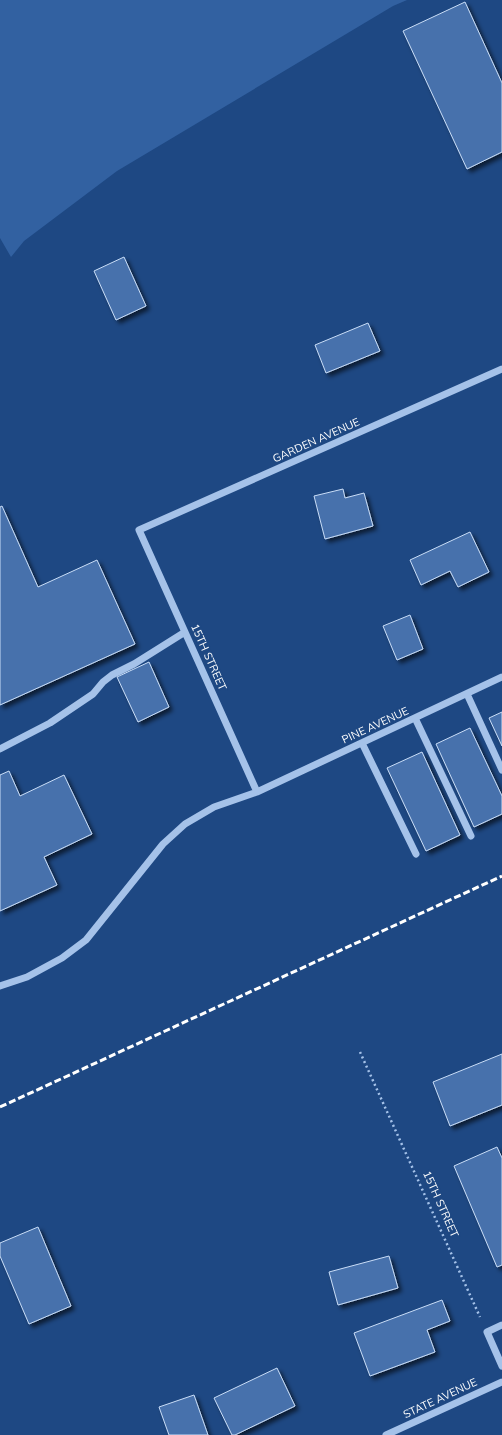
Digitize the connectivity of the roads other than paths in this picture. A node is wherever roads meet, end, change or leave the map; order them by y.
1 (502, 369) edge
2 (139, 530) joint
3 (185, 632) junction
4 (502, 678) edge
5 (467, 694) junction
6 (415, 718) junction
7 (362, 743) junction
8 (0, 748) edge
9 (502, 770) edge
10 (257, 792) junction
11 (471, 836) dead end
12 (416, 854) dead end
13 (0, 986) edge
14 (502, 1325) edge
15 (502, 1366) edge
16 (502, 1382) edge
17 (386, 1435) edge

1 - 2 street, GARDEN AVENUE
2 - 3 street, 15TH STREET
3 - 8 street
3 - 10 street, 15TH STREET
4 - 5 street, PINE AVENUE
5 - 6 street, PINE AVENUE
5 - 9 street
6 - 7 street, PINE AVENUE
6 - 11 street
7 - 10 street, PINE AVENUE
7 - 12 street
10 - 13 street, PINE AVENUE
14 - 15 street
16 - 17 street, STATE AVENUE

